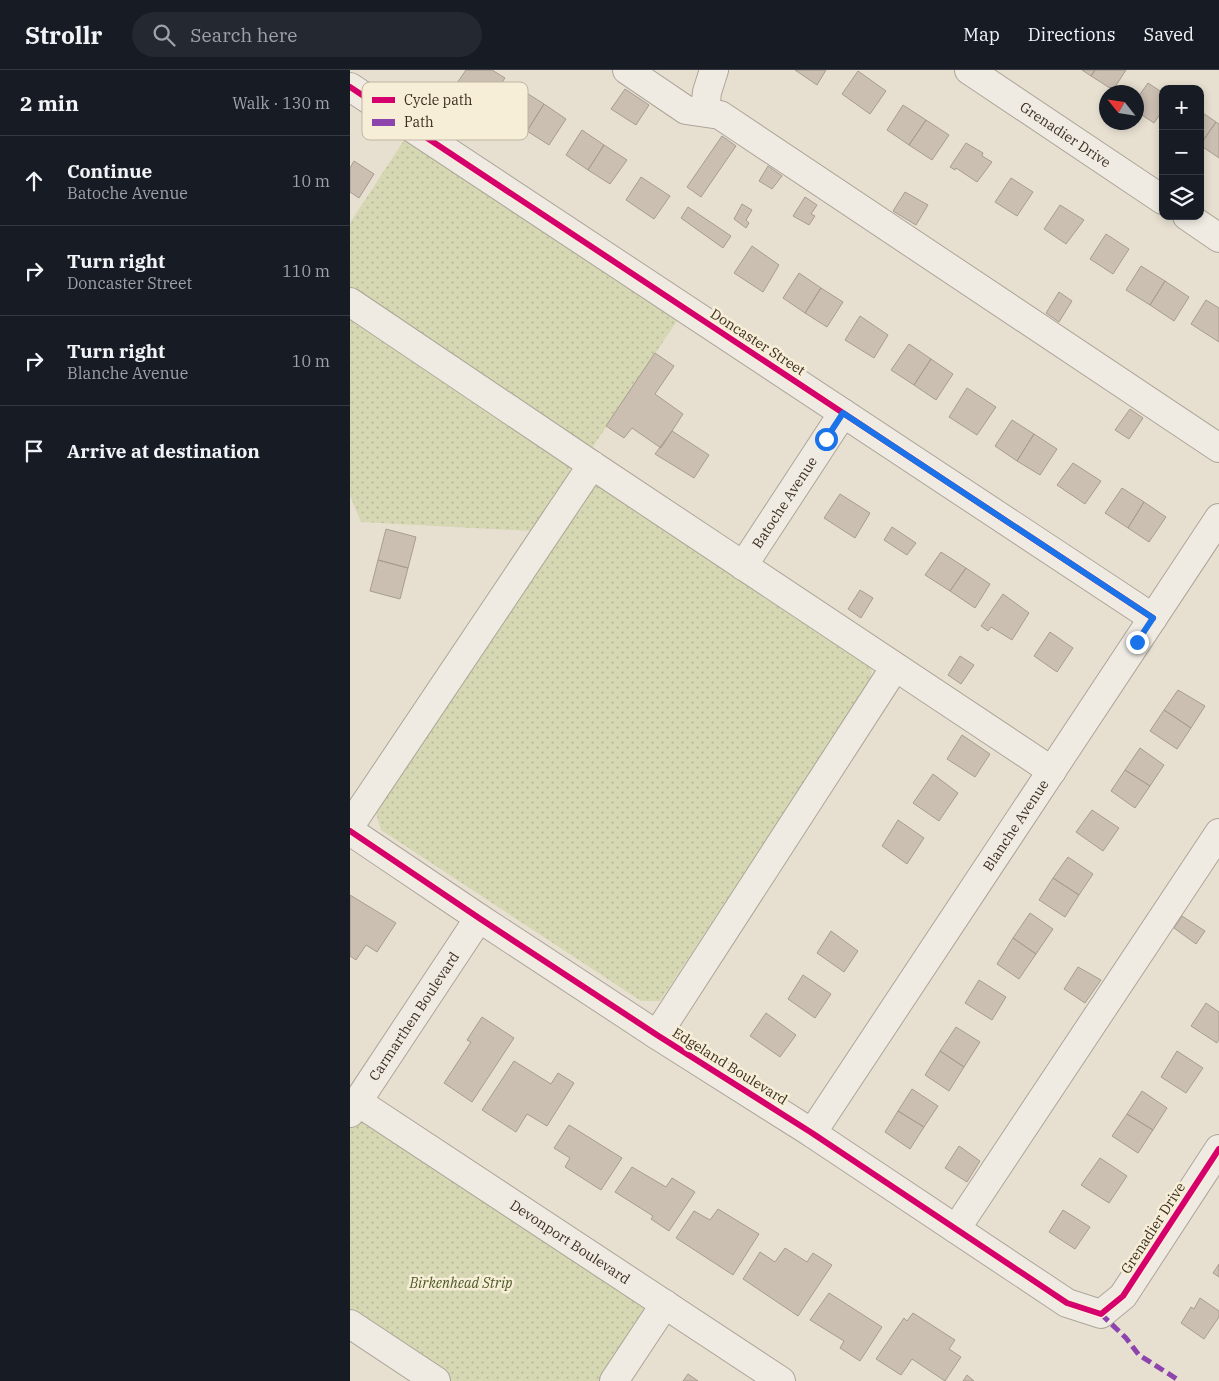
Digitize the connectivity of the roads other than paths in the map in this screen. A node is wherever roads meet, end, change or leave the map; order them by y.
1 (627, 70) edge
2 (714, 70) edge
3 (969, 70) edge
4 (350, 87) edge
5 (362, 95) edge
6 (705, 112) junction
7 (430, 140) edge
8 (1159, 197) edge
9 (1193, 220) edge
10 (1219, 238) edge
11 (350, 302) edge
12 (843, 413) junction
13 (1219, 448) edge
14 (592, 465) junction
15 (1219, 518) edge
16 (743, 566) junction
17 (1153, 618) junction
18 (894, 667) junction
19 (1052, 771) junction
20 (350, 826) edge
21 (350, 831) edge
22 (1219, 833) edge
23 (479, 918) junction
24 (656, 1035) junction
25 (354, 1107) edge
26 (812, 1133) junction
27 (1219, 1149) edge
28 (956, 1229) junction
29 (665, 1304) junction
30 (1101, 1314) joint
31 (350, 1324) edge
32 (436, 1381) edge
33 (614, 1381) edge
34 (782, 1381) edge

1 - 6 street
2 - 6 street
3 - 8 street, Grenadier Drive
4 - 5 street, Doncaster Street
6 - 13 street
7 - 12 street, Doncaster Street
9 - 10 street
11 - 14 street
12 - 16 street, Batoche Avenue
12 - 17 street, Doncaster Street
14 - 16 street
14 - 20 street
15 - 17 street, Blanche Avenue
16 - 18 street
17 - 19 street, Blanche Avenue
18 - 19 street
18 - 24 street
19 - 26 street, Blanche Avenue
21 - 23 street, Edgeland Boulevard
22 - 28 street
23 - 24 street, Edgeland Boulevard
23 - 25 street, Carmarthen Boulevard
24 - 26 street, Edgeland Boulevard
25 - 29 street, Devonport Boulevard
26 - 28 street, Edgeland Boulevard
27 - 30 street, Grenadier Drive
28 - 30 street, Edgeland Boulevard
29 - 33 street
29 - 34 street, Devonport Boulevard
31 - 32 street

